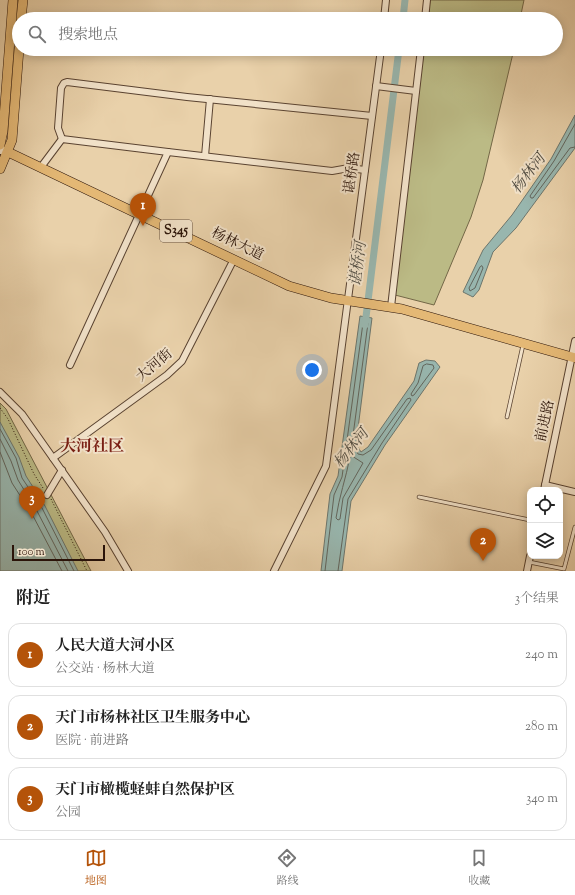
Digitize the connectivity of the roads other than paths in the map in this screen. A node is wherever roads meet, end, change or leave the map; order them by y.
1 (13, 0) edge
2 (23, 0) edge
3 (386, 0) edge
4 (427, 0) edge
5 (22, 12) edge
6 (385, 12) edge
7 (426, 12) edge
8 (18, 56) edge
9 (380, 56) edge
10 (420, 56) edge
11 (4, 82) edge
12 (376, 86) junction
13 (416, 91) junction
14 (210, 99) junction
15 (372, 116) junction
16 (62, 139) junction
17 (0, 145) edge
18 (4, 151) edge
19 (168, 152) junction
20 (205, 156) junction
21 (41, 167) junction
22 (0, 169) edge
23 (365, 170) junction
24 (140, 214) junction
25 (234, 259) junction
26 (349, 301) junction
27 (388, 307) junction
28 (575, 342) edge
29 (524, 343) junction
30 (573, 357) edge
31 (70, 365) dead end
32 (0, 392) edge
33 (507, 417) dead end
34 (53, 458) junction
35 (62, 470) junction
36 (544, 487) edge
37 (563, 490) edge
38 (575, 492) edge
39 (47, 495) dead end
40 (419, 497) dead end
41 (527, 519) edge
42 (575, 527) edge
43 (529, 559) edge
44 (128, 571) edge
45 (274, 571) edge
46 (527, 571) edge

1 - 11 main road
2 - 5 main road
3 - 6 street
4 - 7 street
8 - 18 main road
9 - 12 street, 谌桥路
10 - 13 street
11 - 17 main road
12 - 13 street
12 - 15 street, 谌桥路
13 - 27 street
14 - 15 street
14 - 16 street
14 - 20 street
15 - 23 street, 谌桥路
16 - 19 street
16 - 21 street
17 - 18 main road
18 - 21 main road, 杨林大道 / S345
18 - 22 main road
19 - 20 street
19 - 24 street
20 - 23 street
21 - 24 main road, 杨林大道 / S345
23 - 26 street, 谌桥路
24 - 25 main road, 杨林大道 / S345
24 - 31 street
25 - 26 main road, 杨林大道 / S345
25 - 34 street, 大河街
26 - 27 main road, S345
26 - 45 street, 谌桥路
27 - 29 main road, S345
28 - 30 street, 前进路
29 - 30 main road, S345
29 - 33 lane
30 - 36 street, 前进路
32 - 34 street
34 - 35 street
35 - 39 street
35 - 44 street
37 - 38 street
40 - 41 lane
42 - 43 lane
43 - 46 street

